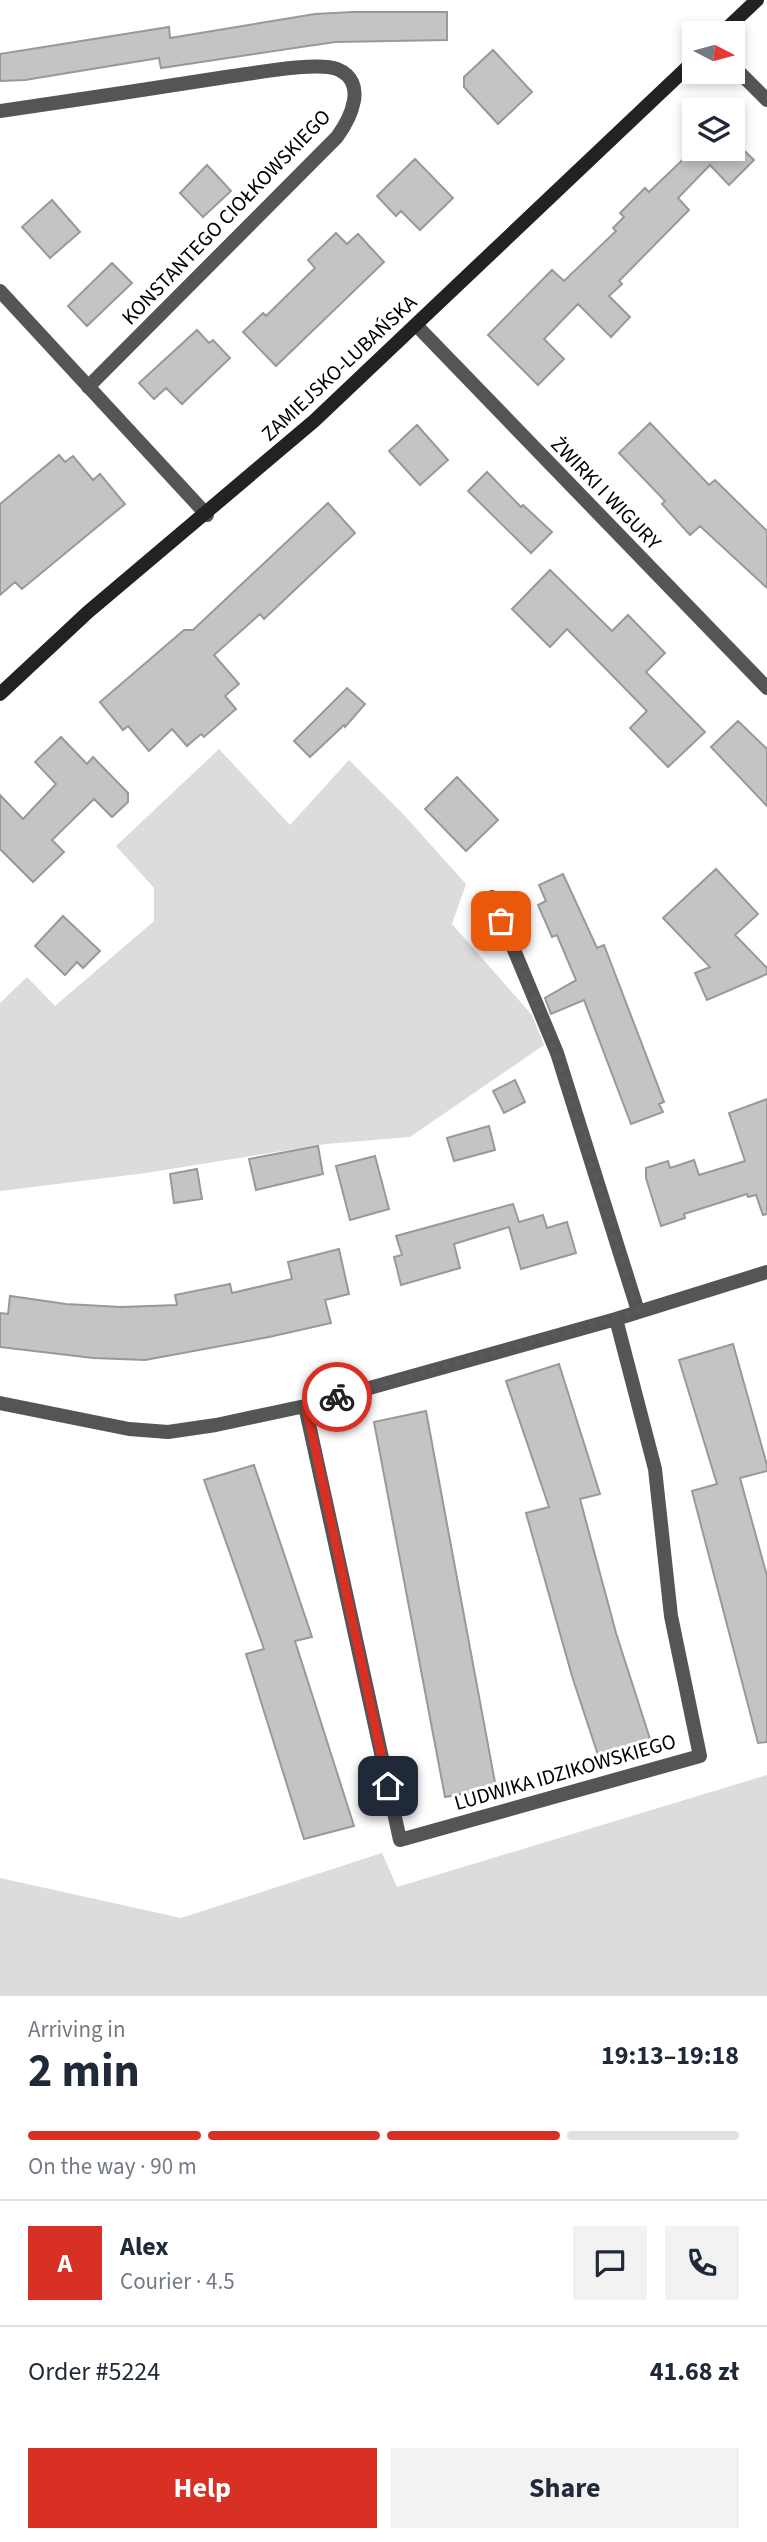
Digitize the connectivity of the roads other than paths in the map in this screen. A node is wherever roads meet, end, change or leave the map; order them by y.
1 (757, 0) edge
2 (735, 21) edge
3 (682, 72) edge
4 (746, 79) edge
5 (767, 100) edge
6 (0, 111) edge
7 (0, 291) edge
8 (417, 326) junction
9 (88, 387) junction
10 (206, 515) junction
11 (767, 688) edge
12 (0, 694) edge
13 (492, 897) dead end
14 (767, 1272) edge
15 (638, 1311) junction
16 (616, 1319) junction
17 (0, 1403) edge
18 (306, 1406) junction

1 - 2 main road
3 - 8 main road, ZAMIEJSKO-LUBAŃSKA
4 - 5 street
6 - 9 street, KONSTANTEGO CIOŁKOWSKIEGO
7 - 9 street
8 - 10 main road, ZAMIEJSKO-LUBAŃSKA
8 - 11 street, ŻWIRKI I WIGURY
9 - 10 street
10 - 12 main road, ZAMIEJSKO-LUBAŃSKA
13 - 15 street
14 - 15 street
15 - 16 street
16 - 18 street
16 - 18 street, LUDWIKA IDZIKOWSKIEGO
17 - 18 street

